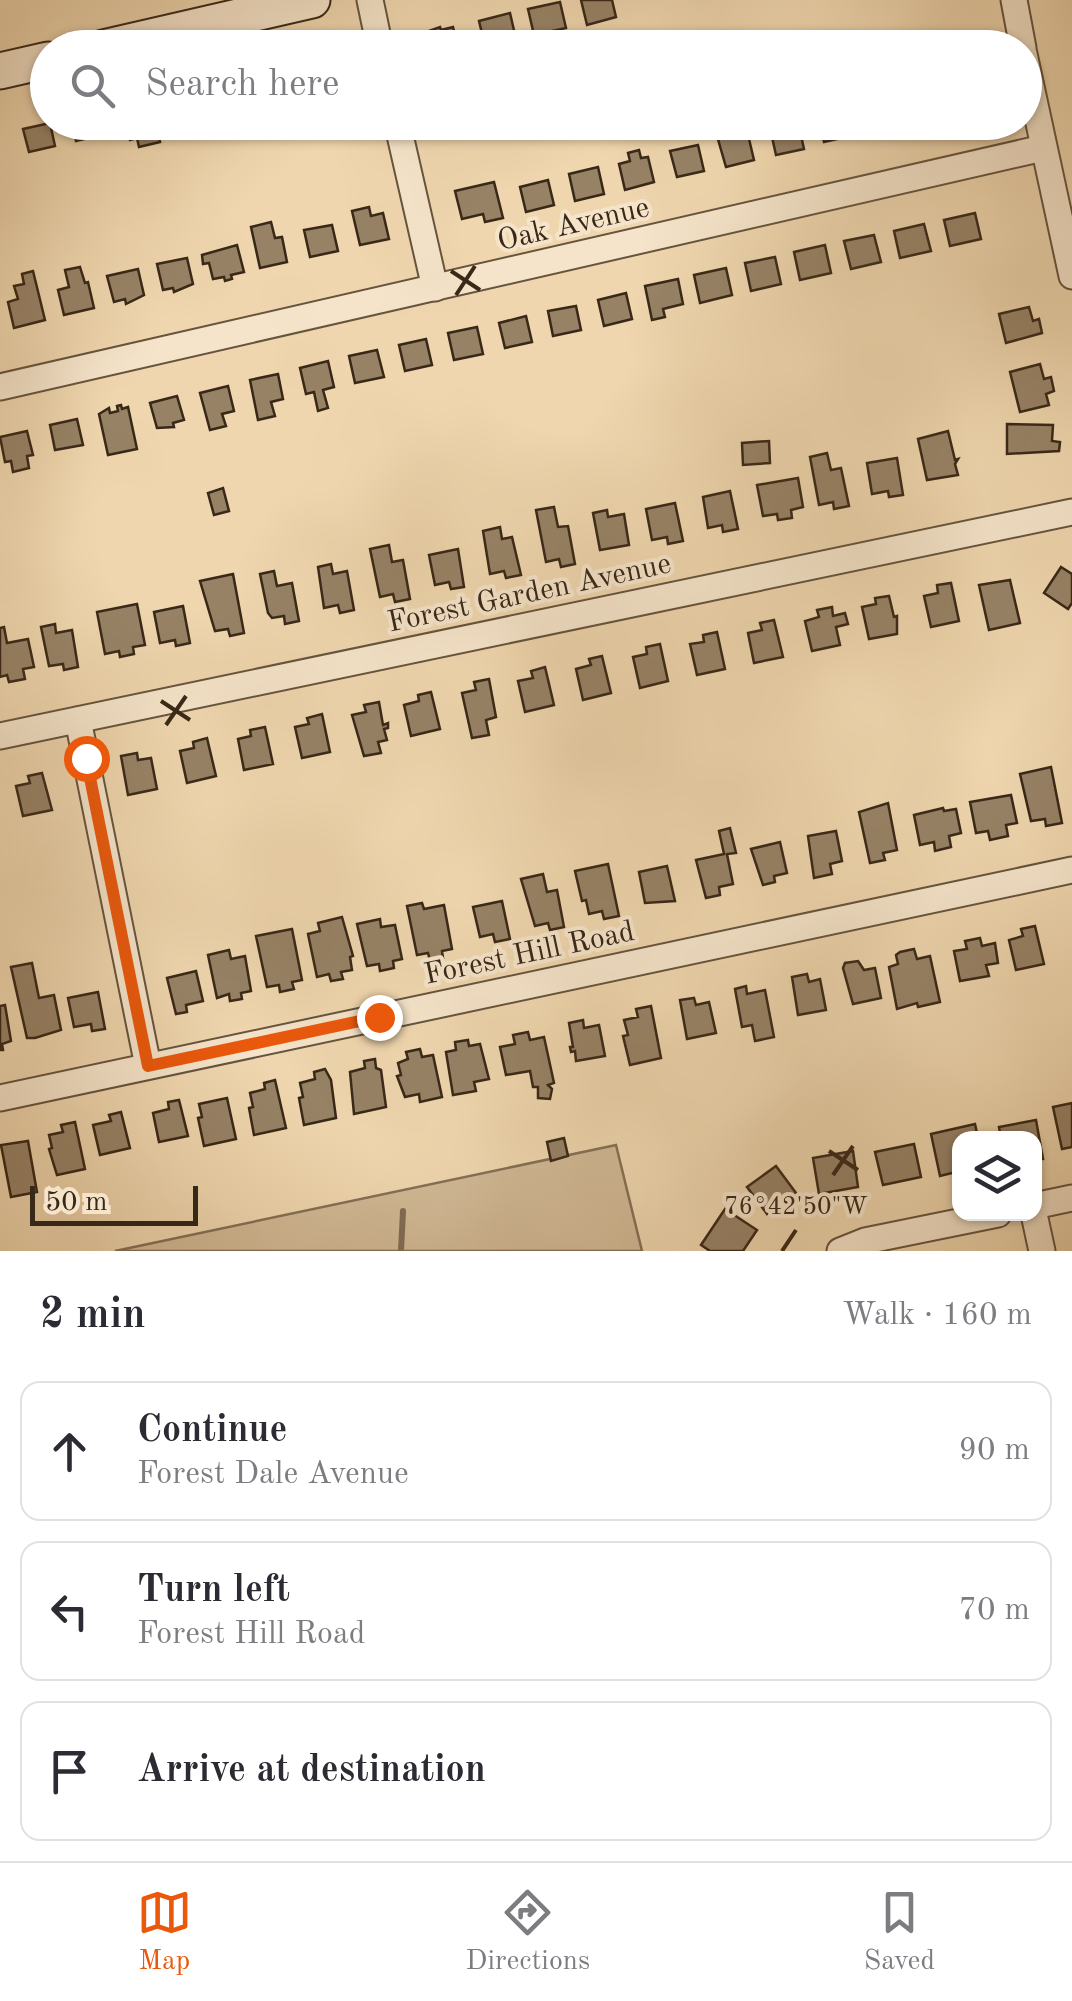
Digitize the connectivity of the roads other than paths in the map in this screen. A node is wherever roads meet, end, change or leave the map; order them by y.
1 (312, 0) edge
2 (370, 0) edge
3 (1014, 0) edge
4 (181, 30) edge
5 (376, 30) edge
6 (1020, 30) edge
7 (30, 64) edge
8 (0, 71) edge
9 (402, 140) edge
10 (1041, 140) edge
11 (1043, 148) junction
12 (1072, 276) edge
13 (435, 288) junction
14 (0, 387) edge
15 (1072, 512) edge
16 (78, 720) junction
17 (0, 736) edge
18 (1072, 870) edge
19 (148, 1066) junction
20 (0, 1098) edge
21 (1072, 1198) edge
22 (1042, 1204) edge
23 (963, 1221) edge
24 (1036, 1221) edge
25 (840, 1251) edge
26 (1042, 1251) edge

1 - 4 main road
2 - 5 street
3 - 6 street
7 - 8 main road
9 - 13 street
10 - 11 street
11 - 12 street
11 - 13 street, Oak Avenue
13 - 14 street, Oak Avenue
15 - 16 street, Forest Garden Avenue
16 - 17 street, Forest Garden Avenue
16 - 19 street
18 - 19 street, Forest Hill Road
19 - 20 street, Forest Hill Road
21 - 22 street
23 - 25 street
24 - 26 street

